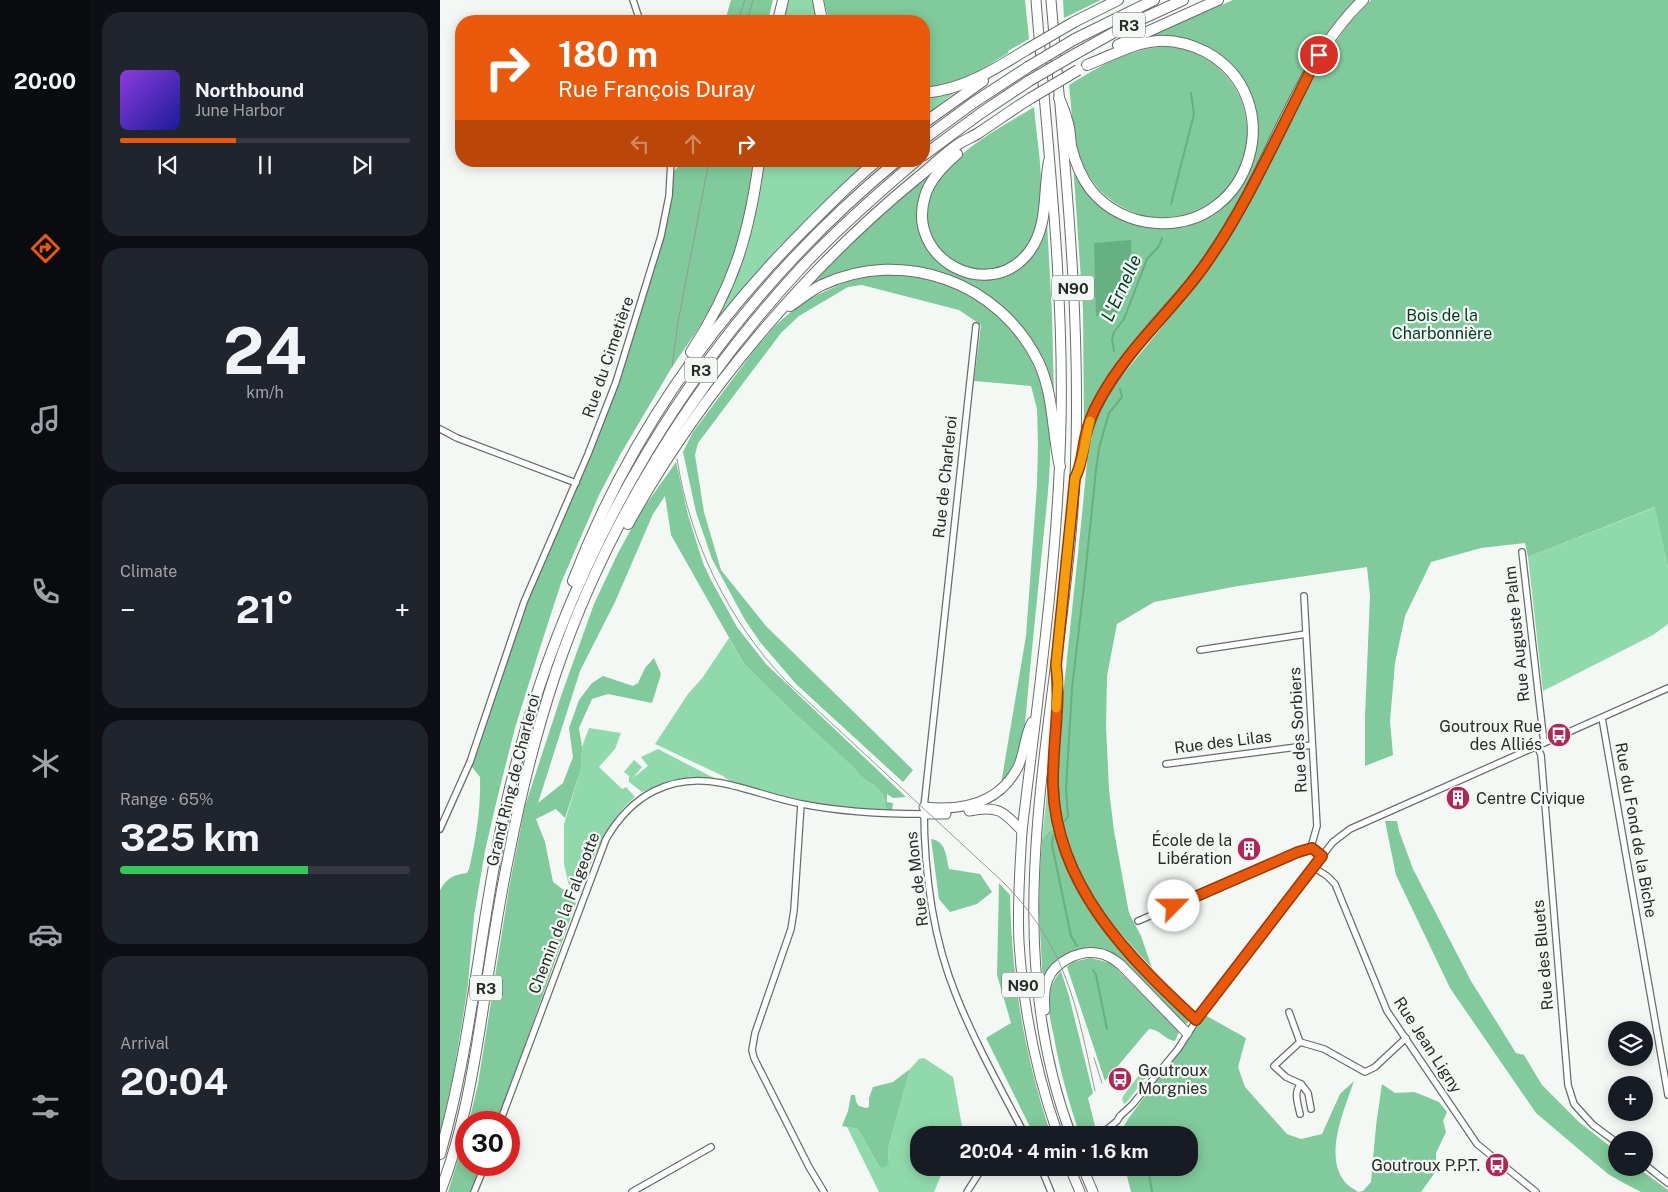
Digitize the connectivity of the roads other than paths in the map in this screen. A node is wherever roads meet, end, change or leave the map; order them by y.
1 (633, 0) edge
2 (783, 0) edge
3 (818, 0) edge
4 (1036, 0) edge
5 (1051, 0) edge
6 (1118, 0) edge
7 (1154, 0) edge
8 (1184, 0) edge
9 (1218, 0) edge
10 (1363, 0) edge
11 (638, 15) edge
12 (779, 15) edge
13 (821, 15) edge
14 (1082, 67) junction
15 (995, 70) junction
16 (930, 92) edge
17 (1059, 98) junction
18 (930, 119) edge
19 (979, 132) junction
20 (930, 135) edge
21 (930, 151) edge
22 (1049, 161) junction
23 (670, 167) edge
24 (758, 167) edge
25 (871, 167) edge
26 (890, 167) edge
27 (909, 167) edge
28 (776, 317) junction
29 (976, 326) dead end
30 (666, 396) junction
31 (440, 429) edge
32 (1060, 467) junction
33 (1075, 478) junction
34 (576, 483) junction
35 (1522, 552) dead end
36 (591, 584) junction
37 (1304, 596) dead end
38 (562, 620) junction
39 (943, 632) joint
40 (1306, 634) junction
41 (1200, 650) dead end
42 (1056, 665) junction
43 (1668, 688) edge
44 (1036, 715) junction
45 (1602, 718) junction
46 (1544, 743) junction
47 (1312, 745) junction
48 (1537, 746) junction
49 (1166, 764) dead end
50 (801, 804) junction
51 (924, 811) junction
52 (440, 829) edge
53 (1022, 831) junction
54 (1312, 848) junction
55 (1322, 856) junction
56 (1313, 867) junction
57 (1138, 921) dead end
58 (1289, 1012) dead end
59 (1196, 1020) junction
60 (1043, 1033) junction
61 (1188, 1033) junction
62 (1406, 1038) junction
63 (1300, 1042) junction
64 (1301, 1084) junction
65 (1668, 1095) edge
66 (1311, 1109) dead end
67 (504, 1111) edge
68 (1300, 1114) dead end
69 (1020, 1126) edge
70 (1055, 1126) edge
71 (1067, 1126) edge
72 (1111, 1126) edge
73 (1608, 1136) edge
74 (710, 1147) dead end
75 (440, 1154) edge
76 (1653, 1171) edge
77 (480, 1176) edge
78 (977, 1176) edge
79 (1044, 1176) edge
80 (1073, 1176) edge
81 (1086, 1176) edge
82 (1668, 1182) edge
83 (440, 1192) edge
84 (474, 1192) edge
85 (632, 1192) edge
86 (824, 1192) edge
87 (967, 1192) edge
88 (1051, 1192) edge
89 (1080, 1192) edge
90 (1093, 1192) edge
91 (1536, 1192) edge

1 - 11 street
2 - 12 highway
3 - 13 highway
4 - 22 highway, N90
5 - 17 highway, N90
6 - 15 highway, bridge
7 - 20 highway, R3, bridge
8 - 21 highway, R3, bridge
9 - 14 highway
10 - 33 highway
14 - 17 highway
14 - 19 highway, bridge
15 - 16 highway
15 - 18 highway
17 - 33 highway, N90
19 - 22 highway
19 - 28 highway
22 - 32 highway, N90
23 - 34 street, Rue du Cimetière
24 - 30 highway
25 - 30 highway
26 - 38 highway, Grand Ring de Charleroi / R3
27 - 36 highway, Grand Ring de Charleroi / R3
28 - 32 highway
28 - 36 highway
29 - 39 street, Rue de Charleroi
30 - 38 highway
31 - 34 street
32 - 44 highway, N90
33 - 42 highway, N90
34 - 52 street, Rue du Cimetière
35 - 46 street, Rue Auguste Palm
36 - 83 highway, Grand Ring de Charleroi / R3
37 - 40 street, Rue des Sorbiers
38 - 75 highway, Grand Ring de Charleroi / R3
39 - 51 street, Rue de Mons
40 - 41 street
40 - 47 street, Rue des Sorbiers
42 - 59 highway
42 - 60 highway, N90
43 - 45 street
44 - 51 highway
44 - 53 highway, N90
45 - 46 street
45 - 65 street, Rue du Fond de la Biche
46 - 48 street
47 - 49 street, Rue des Lilas
47 - 54 street, Rue des Sorbiers
48 - 55 street
48 - 73 street, Rue des Bluets
50 - 51 street, Chemin de la Falgeotte
50 - 67 street, Chemin de la Falgeotte
50 - 86 street
51 - 53 highway
51 - 69 street, Rue de Mons
53 - 70 highway, N90
54 - 55 street
54 - 57 street
55 - 56 street
56 - 59 street
56 - 62 street, Rue Jean Ligny
58 - 63 street
59 - 61 street
60 - 61 highway
60 - 71 highway, N90
61 - 72 street, bridge
62 - 63 street
62 - 91 street, Rue Jean Ligny
63 - 64 street
64 - 66 street
64 - 68 street
74 - 85 street
76 - 82 street
77 - 84 street
78 - 87 street
79 - 88 street
80 - 89 highway
81 - 90 highway

